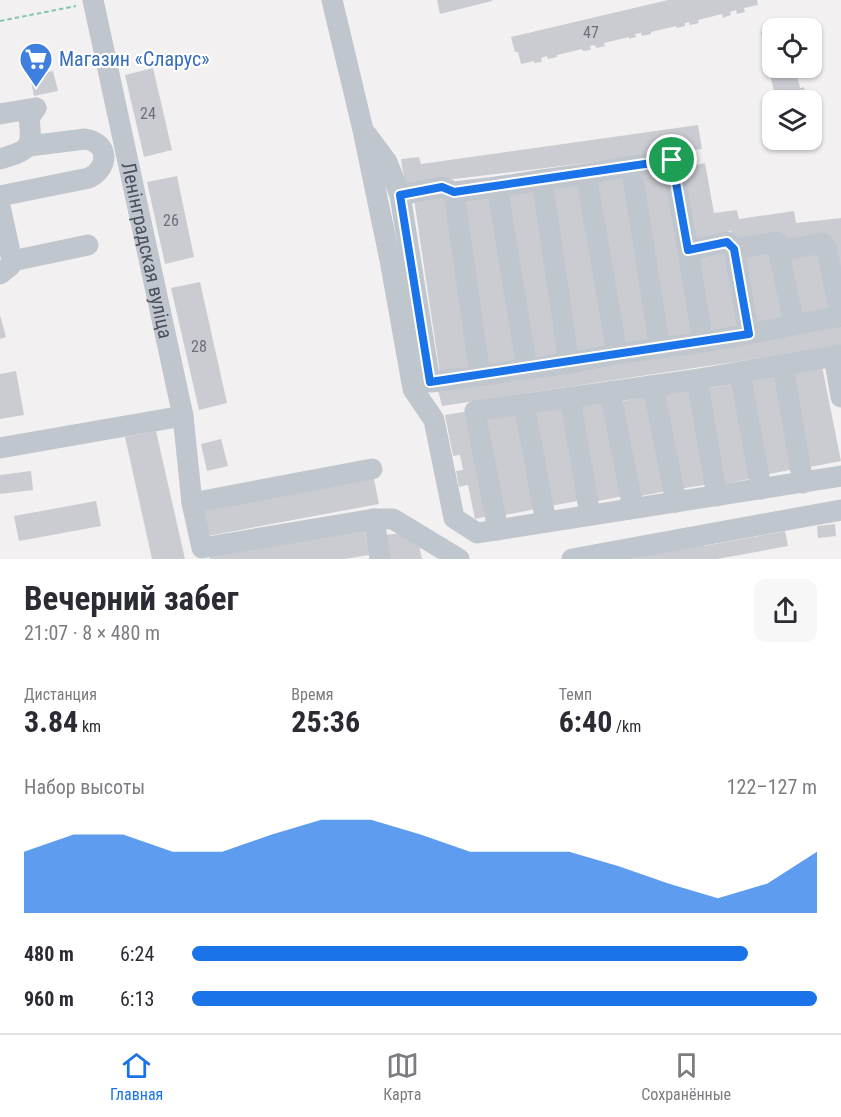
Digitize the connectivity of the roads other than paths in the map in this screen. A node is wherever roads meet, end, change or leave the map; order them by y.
1 (332, 0) edge
2 (93, 1) edge
3 (0, 114) edge
4 (363, 130) junction
5 (29, 146) junction
6 (0, 159) edge
7 (631, 166) junction
8 (586, 174) junction
9 (542, 180) junction
10 (497, 187) junction
11 (454, 192) junction
12 (400, 195) junction
13 (0, 196) edge
14 (0, 206) edge
15 (88, 245) dead end
16 (734, 249) junction
17 (688, 250) junction
18 (779, 251) junction
19 (6, 268) edge
20 (794, 325) junction
21 (749, 334) junction
22 (703, 342) junction
23 (660, 348) junction
24 (617, 354) junction
25 (838, 355) edge
26 (568, 363) junction
27 (783, 364) junction
28 (529, 368) junction
29 (740, 372) junction
30 (480, 376) junction
31 (697, 380) junction
32 (653, 386) junction
33 (609, 392) junction
34 (570, 397) junction
35 (841, 397) edge
36 (524, 404) junction
37 (183, 416) junction
38 (0, 448) edge
39 (372, 469) dead end
40 (841, 476) edge
41 (803, 483) junction
42 (761, 489) junction
43 (717, 496) junction
44 (676, 502) junction
45 (192, 503) junction
46 (633, 508) junction
47 (841, 510) edge
48 (590, 515) junction
49 (374, 519) junction
50 (546, 522) junction
51 (498, 530) junction
52 (203, 554) edge
53 (380, 559) edge
54 (459, 559) edge
55 (572, 559) edge

1 - 4 street
2 - 37 street, Ленінградская вуліца
3 - 5 street
4 - 12 street
4 - 51 street
5 - 6 street
5 - 13 street
7 - 8 street
7 - 17 street
7 - 23 street
8 - 9 street
8 - 24 street
9 - 10 street
9 - 26 street
10 - 11 street
10 - 28 street
11 - 12 street
11 - 30 street
12 - 30 street
14 - 19 street
15 - 19 street
16 - 17 street
16 - 18 street
16 - 21 street
17 - 22 street
18 - 20 street
18 - 20 street
20 - 21 street
21 - 22 street
22 - 23 street
23 - 24 street
24 - 26 street
25 - 27 street
25 - 35 street
26 - 28 street
27 - 29 street
27 - 41 street
28 - 30 street
29 - 31 street
29 - 42 street
31 - 32 street
31 - 43 street
32 - 33 street
32 - 44 street
33 - 34 street
33 - 46 street
34 - 36 street
34 - 48 street
36 - 50 street
36 - 51 street
37 - 38 street
37 - 45 street, Ленінградская вуліца
39 - 45 street
40 - 41 street
41 - 42 street
42 - 43 street
43 - 44 street
44 - 46 street
45 - 52 street, Ленінградская вуліца
46 - 48 street
47 - 55 street
48 - 50 street
49 - 52 street
49 - 53 street
49 - 54 street
50 - 51 street

